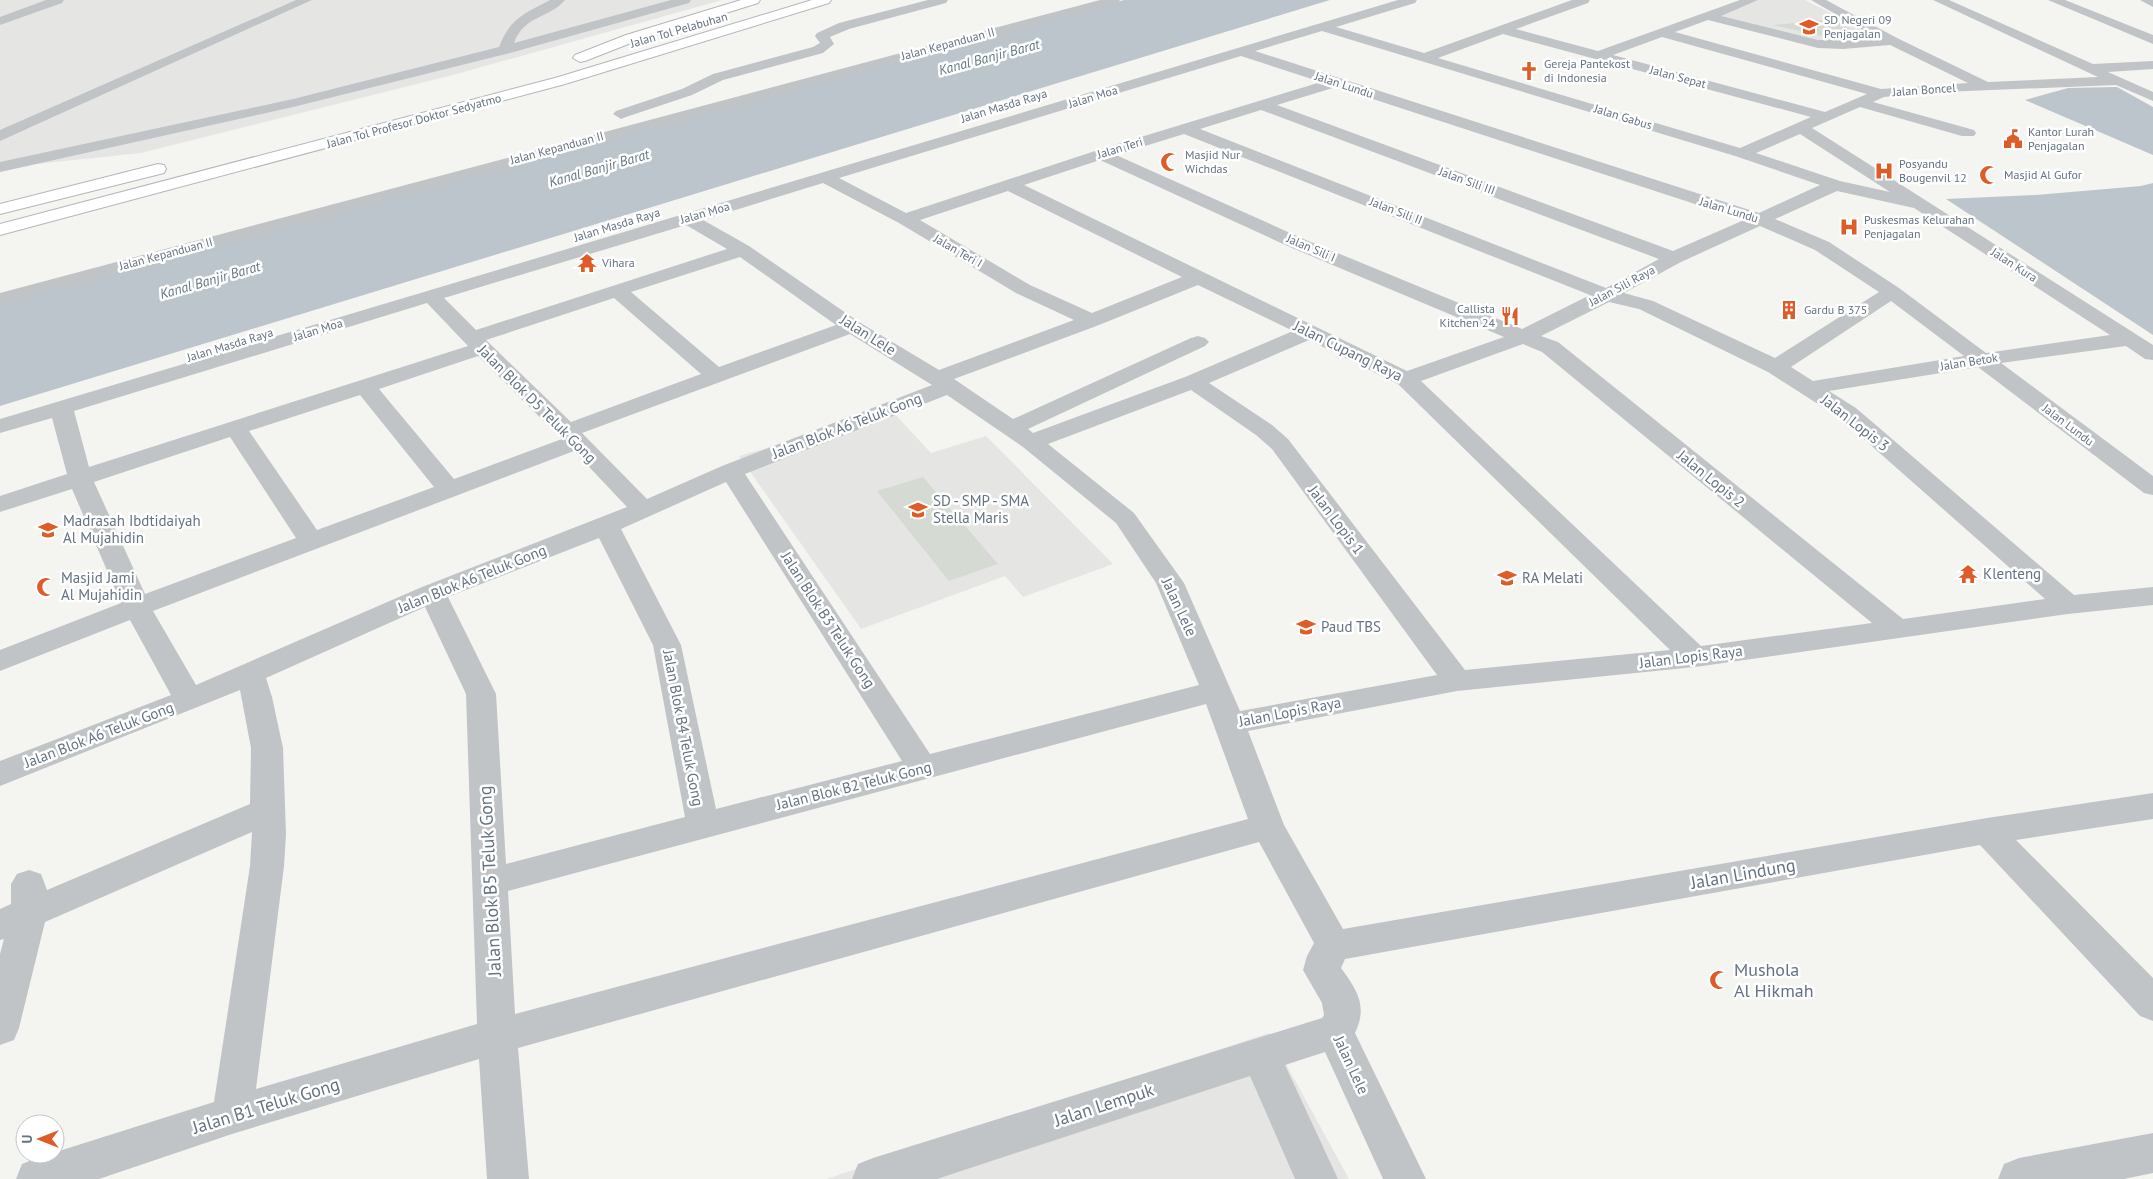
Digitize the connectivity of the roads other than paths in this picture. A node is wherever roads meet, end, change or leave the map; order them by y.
1 (58, 0) edge
2 (306, 0) edge
3 (559, 0) edge
4 (685, 0) edge
5 (754, 0) edge
6 (780, 0) edge
7 (825, 0) edge
8 (942, 0) edge
9 (1114, 0) edge
10 (1410, 0) edge
11 (1584, 0) edge
12 (1752, 0) edge
13 (1817, 0) edge
14 (1940, 0) edge
15 (2054, 0) edge
16 (2146, 0) edge
17 (2153, 3) edge
18 (1707, 16) junction
19 (0, 21) edge
20 (1322, 27) junction
21 (1504, 30) junction
22 (1662, 33) junction
23 (2153, 40) edge
24 (1892, 41) junction
25 (505, 50) junction
26 (1243, 52) junction
27 (1600, 56) junction
28 (1159, 58) dead end
29 (1424, 58) junction
30 (2153, 65) edge
31 (2090, 68) junction
32 (2119, 81) junction
33 (1336, 82) junction
34 (1986, 86) junction
35 (1881, 93) junction
36 (2153, 97) edge
37 (1858, 102) junction
38 (1260, 104) junction
39 (1824, 116) junction
40 (332, 126) dead end
41 (1800, 127) junction
42 (1184, 128) junction
43 (1968, 133) dead end
44 (550, 135) dead end
45 (0, 136) edge
46 (276, 140) dead end
47 (1741, 153) junction
48 (1101, 154) junction
49 (0, 166) edge
50 (174, 166) dead end
51 (826, 178) junction
52 (1010, 185) junction
53 (1835, 185) junction
54 (32, 201) junction
55 (0, 203) edge
56 (1923, 206) junction
57 (0, 210) edge
58 (245, 217) dead end
59 (687, 218) junction
60 (905, 219) junction
61 (1760, 219) junction
62 (0, 230) edge
63 (742, 250) junction
64 (1674, 258) junction
65 (1199, 277) junction
66 (0, 286) edge
67 (618, 291) junction
68 (1892, 292) junction
69 (1607, 295) junction
70 (430, 296) junction
71 (0, 298) edge
72 (1092, 321) junction
73 (852, 326) junction
74 (1309, 332) junction
75 (1523, 337) junction
76 (2129, 339) junction
77 (1198, 342) dead end
78 (476, 344) junction
79 (2153, 354) edge
80 (1980, 360) junction
81 (1776, 367) junction
82 (716, 376) junction
83 (1406, 379) junction
84 (941, 382) junction
85 (1193, 382) junction
86 (364, 385) junction
87 (1809, 388) junction
88 (61, 406) junction
89 (0, 416) edge
90 (0, 426) edge
91 (235, 428) junction
92 (1020, 435) junction
93 (572, 437) junction
94 (732, 471) junction
95 (80, 478) junction
96 (2153, 488) edge
97 (449, 489) junction
98 (0, 504) edge
99 (644, 511) junction
100 (606, 526) junction
101 (313, 543) junction
102 (432, 593) junction
103 (2153, 596) edge
104 (2068, 605) junction
105 (137, 607) junction
106 (1896, 628) junction
107 (1695, 657) junction
108 (0, 661) edge
109 (249, 673) junction
110 (1456, 681) junction
111 (1217, 691) junction
112 (188, 700) junction
113 (1230, 724) junction
114 (923, 769) junction
115 (0, 774) edge
116 (2153, 806) edge
117 (267, 811) junction
118 (703, 824) junction
119 (1268, 827) junction
120 (1987, 831) junction
121 (491, 882) junction
122 (19, 907) edge
123 (1334, 946) junction
124 (2153, 1004) edge
125 (0, 1028) edge
126 (1335, 1030) junction
127 (497, 1036) junction
128 (1261, 1054) junction
129 (232, 1115) junction
130 (2153, 1153) edge
131 (37, 1179) edge
132 (508, 1179) edge
133 (873, 1179) edge
134 (1317, 1179) edge
135 (1405, 1179) edge
136 (2019, 1179) edge

1 - 19 street
2 - 45 street
3 - 25 street
4 - 25 street
5 - 6 highway, Jalan Tol Pelabuhan
7 - 62 highway, Jalan Tol Profesor Doktor Sedyatmo
8 - 44 street, Jalan Kepanduan II
9 - 71 street, Jalan Kepanduan II
10 - 20 street, Jalan Moa
11 - 21 street
12 - 18 street
13 - 24 street
14 - 31 street
15 - 23 street
16 - 17 street
18 - 22 street
18 - 24 street
20 - 26 street, Jalan Moa
20 - 29 street, Jalan Gabus
21 - 27 street, Jalan Sepat
21 - 29 street
22 - 27 street
22 - 35 street
24 - 34 street
25 - 49 street
26 - 33 street, Jalan Lundu
26 - 51 street, Jalan Moa
27 - 39 street, Jalan Sepat
28 - 89 street, Jalan Masda Raya
29 - 47 street, Jalan Gabus
30 - 31 street
31 - 32 street
32 - 34 street, Jalan Boncel
32 - 36 street
33 - 38 street, Jalan Teri
33 - 61 street, Jalan Lundu
34 - 35 street, Jalan Boncel
35 - 37 street, Jalan Boncel
37 - 39 street, Jalan Boncel
37 - 43 street
38 - 42 street, Jalan Teri
38 - 64 street, Jalan Sili III
39 - 41 street, Jalan Boncel
40 - 46 highway, Jalan Tol Profesor Doktor Sedyatmo
41 - 47 street, Jalan Boncel
41 - 56 street, Jalan Kura
42 - 48 street, Jalan Teri
42 - 69 street, Jalan Sili II
47 - 53 street, Jalan Gabus
48 - 52 street, Jalan Teri
48 - 75 street, Jalan Sili I
50 - 54 highway
51 - 59 street, Jalan Moa
51 - 60 street, Jalan Teri I
52 - 60 street, Jalan Teri
52 - 65 street, Jalan Cupang Raya
53 - 56 street, Jalan Gabus
53 - 61 street, Jalan Sili Raya
54 - 55 highway
54 - 57 highway
56 - 76 street, Jalan Kura
58 - 66 street, Jalan Kepanduan II
59 - 63 street, Jalan Lele
59 - 70 street, Jalan Moa
60 - 72 street, Jalan Teri I
61 - 64 street, Jalan Sili Raya
61 - 68 street, Jalan Lundu
63 - 67 street
63 - 73 street, Jalan Lele
64 - 69 street, Jalan Sili Raya
65 - 72 street, Jalan Blok A6 Teluk Gong
65 - 74 street, Jalan Cupang Raya
67 - 78 street
67 - 82 street
68 - 80 street, Jalan Lundu
68 - 81 street
69 - 75 street, Jalan Sili Raya
69 - 81 street, Jalan Lopis 3
70 - 78 street, Jalan Blok D5 Teluk Gong
70 - 88 street, Jalan Moa
72 - 84 street, Jalan Blok A6 Teluk Gong
73 - 82 street
73 - 84 street, Jalan Lele
74 - 83 street, Jalan Cupang Raya
74 - 85 street
75 - 83 street, Jalan Sili Raya
75 - 106 street, Jalan Lopis 2
76 - 79 street, Jalan Kura
76 - 80 street, Jalan Betok
77 - 92 street
78 - 86 street
78 - 93 street, Jalan Blok D5 Teluk Gong
80 - 87 street, Jalan Betok
80 - 96 street, Jalan Lundu
81 - 87 street, Jalan Lopis 3
82 - 93 street
83 - 107 street, Jalan Cupang Raya
84 - 92 street, Jalan Lele
84 - 94 street, Jalan Blok A6 Teluk Gong
85 - 92 street
85 - 110 street, Jalan Lopis 1
86 - 91 street
86 - 97 street
87 - 104 street, Jalan Lopis 3
88 - 90 street, Jalan Moa
88 - 95 street
91 - 95 street
91 - 101 street
92 - 111 street, Jalan Lele
93 - 97 street
93 - 99 street, Jalan Blok D5 Teluk Gong
94 - 99 street, Jalan Blok A6 Teluk Gong
94 - 114 street, Jalan Blok B3 Teluk Gong
95 - 98 street
95 - 105 street
97 - 101 street
99 - 100 street, Jalan Blok A6 Teluk Gong
100 - 102 street, Jalan Blok A6 Teluk Gong
100 - 118 street, Jalan Blok B4 Teluk Gong
101 - 105 street
102 - 109 street, Jalan Blok A6 Teluk Gong
102 - 121 street, Jalan Blok B5 Teluk Gong
103 - 104 street, Jalan Lopis Raya
104 - 106 street, Jalan Lopis Raya
105 - 108 street
105 - 112 street
106 - 107 street, Jalan Lopis Raya
107 - 110 street, Jalan Lopis Raya
109 - 112 street, Jalan Blok A6 Teluk Gong
109 - 117 street
110 - 113 street, Jalan Lopis Raya
111 - 113 street, Jalan Lele
111 - 114 street, Jalan Blok B2 Teluk Gong
112 - 115 street, Jalan Blok A6 Teluk Gong
113 - 119 street, Jalan Lele
114 - 118 street, Jalan Blok B2 Teluk Gong
116 - 120 street, Jalan Lindung
117 - 122 street
117 - 129 street
118 - 121 street, Jalan Blok B2 Teluk Gong
119 - 123 street, Jalan Lele
119 - 127 street, Jalan B1 Teluk Gong
120 - 123 street, Jalan Lindung
120 - 124 street
121 - 127 street, Jalan Blok B5 Teluk Gong
122 - 125 street
123 - 126 street, Jalan Lele
126 - 128 street, Jalan Lempuk
126 - 135 street, Jalan Lele
127 - 129 street, Jalan B1 Teluk Gong
127 - 132 street, Jalan Blok B5 Teluk Gong
128 - 133 street, Jalan Lempuk
128 - 134 street
129 - 131 street, Jalan B1 Teluk Gong
130 - 136 street

